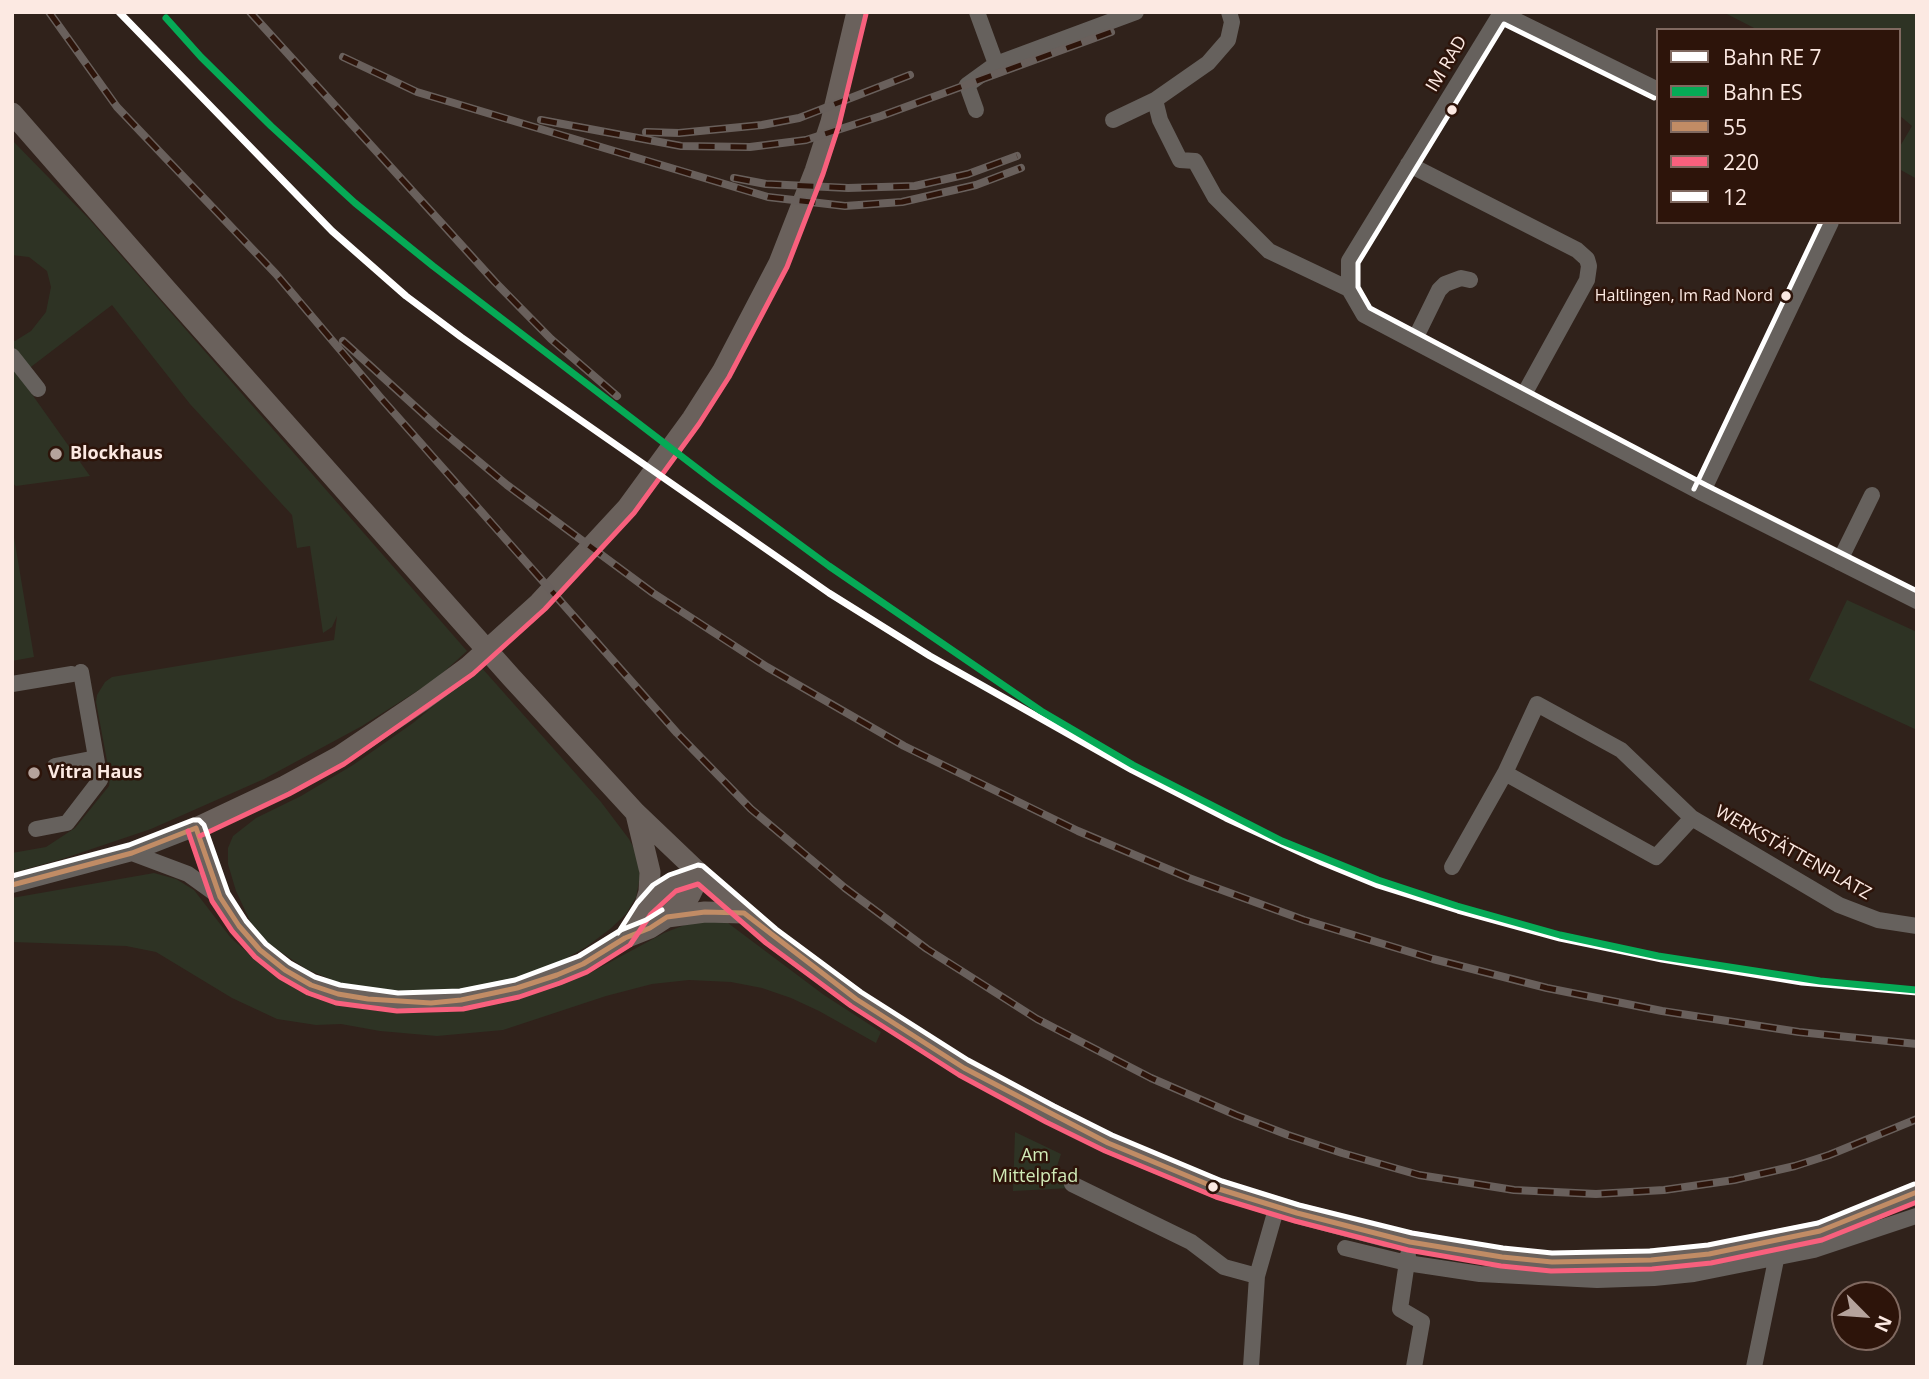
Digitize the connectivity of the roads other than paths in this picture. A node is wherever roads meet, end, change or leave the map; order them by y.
1 (857, 12) edge
2 (977, 12) edge
3 (1136, 12) edge
4 (1229, 12) edge
5 (996, 64) junction
6 (1656, 89) edge
7 (1155, 100) junction
8 (976, 110) dead end
9 (12, 113) edge
10 (1113, 120) dead end
11 (1408, 164) junction
12 (1830, 224) edge
13 (1470, 280) dead end
14 (1349, 289) junction
15 (1414, 341) junction
16 (12, 356) edge
17 (38, 389) dead end
18 (1522, 398) junction
19 (1702, 494) junction
20 (1872, 495) dead end
21 (1839, 562) junction
22 (1917, 601) edge
23 (12, 684) edge
24 (96, 758) junction
25 (55, 766) dead end
26 (1505, 773) junction
27 (635, 812) junction
28 (1692, 818) junction
29 (196, 828) junction
30 (36, 829) dead end
31 (132, 853) junction
32 (1451, 867) dead end
33 (700, 874) junction
34 (12, 885) edge
35 (220, 897) junction
36 (644, 908) junction
37 (744, 913) junction
38 (667, 917) junction
39 (1917, 926) edge
40 (625, 937) junction
41 (1072, 1184) dead end
42 (1917, 1192) edge
43 (1277, 1206) junction
44 (1916, 1216) edge
45 (1345, 1248) dead end
46 (1778, 1249) junction
47 (1409, 1253) junction
48 (1257, 1276) junction
49 (1251, 1367) edge
50 (1415, 1367) edge
51 (1754, 1367) edge

1 - 29 main road
2 - 5 street
3 - 5 street
4 - 7 street
5 - 8 street
6 - 11 street, IM RAD
7 - 10 street
7 - 14 street
9 - 27 main road
11 - 14 street, IM RAD
11 - 18 street
12 - 19 street
13 - 15 street
14 - 15 street
15 - 18 street
16 - 17 street
18 - 19 street
19 - 21 street
20 - 21 street
21 - 22 street
23 - 24 street
24 - 25 street
24 - 30 street
26 - 28 street, WERKSTÄTTENPLATZ
26 - 28 street, WERKSTÄTTENPLATZ
26 - 32 street
27 - 33 main road
27 - 36 main road
28 - 39 street, WERKSTÄTTENPLATZ
29 - 31 street
29 - 35 main road
31 - 34 street
31 - 35 street
33 - 36 main road
33 - 37 main road
33 - 38 main road
35 - 40 main road
36 - 40 main road
37 - 38 main road
37 - 43 main road
38 - 40 main road
41 - 48 street
42 - 46 main road
43 - 47 main road
43 - 48 street
44 - 46 street
45 - 47 street
46 - 47 main road
46 - 51 street
47 - 50 street
48 - 49 street

